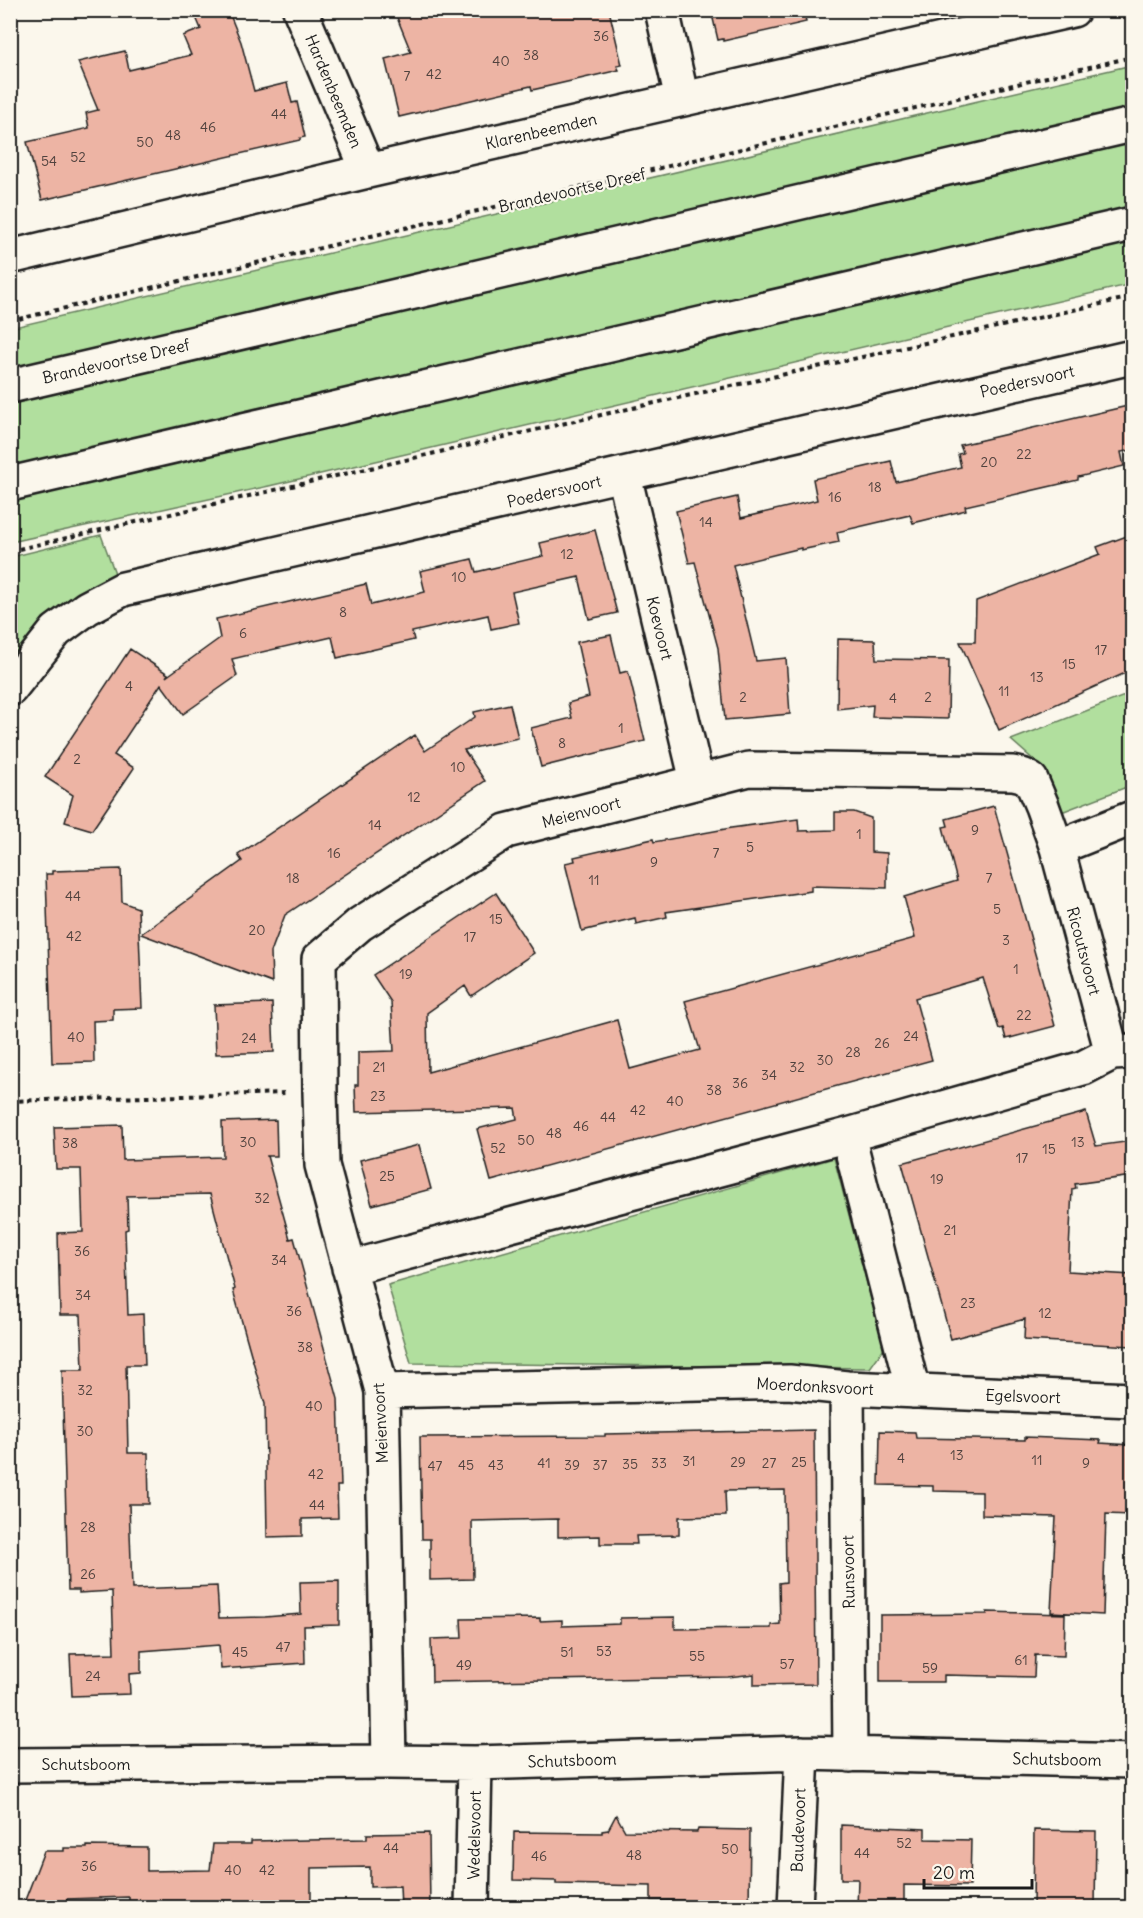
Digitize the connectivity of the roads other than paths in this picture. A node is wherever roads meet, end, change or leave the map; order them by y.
1 (300, 10) edge
2 (662, 10) edge
3 (1073, 10) edge
4 (999, 19) edge
5 (682, 99) junction
6 (1132, 125) edge
7 (369, 171) junction
8 (1132, 224) edge
9 (10, 257) edge
10 (1132, 357) edge
11 (10, 386) edge
12 (624, 475) junction
13 (10, 484) edge
14 (10, 689) edge
15 (1013, 774) joint
16 (697, 781) junction
17 (1132, 818) edge
18 (1057, 848) junction
19 (1122, 1052) edge
20 (848, 1135) junction
21 (350, 1268) junction
22 (847, 1388) junction
23 (382, 1391) junction
24 (913, 1391) junction
25 (1132, 1400) edge
26 (801, 1753) junction
27 (850, 1755) junction
28 (1132, 1761) edge
29 (389, 1762) junction
30 (475, 1763) junction
31 (10, 1765) edge
32 (472, 1908) edge
33 (795, 1908) edge

1 - 7 street, Hardenbeemden
2 - 5 street
3 - 4 street, Klarenbeemden
4 - 5 street, Klarenbeemden
5 - 7 street, Klarenbeemden
6 - 11 street, Brandevoortse Dreef
7 - 9 street, Klarenbeemden
8 - 13 street
10 - 12 street, Poedersvoort
12 - 14 street, Poedersvoort
12 - 16 street, Koevoort
15 - 16 street, Meienvoort
15 - 18 street, Ricoutsvoort
16 - 21 street, Meienvoort
17 - 18 street
18 - 19 street, Ricoutsvoort
19 - 20 street
20 - 21 street
20 - 24 street
21 - 23 street, Meienvoort
22 - 23 street, Moerdonksvoort
22 - 24 street, Moerdonksvoort
22 - 27 street, Runsvoort
23 - 29 street, Meienvoort
24 - 25 street, Egelsvoort
26 - 27 street, Schutsboom
26 - 30 street, Schutsboom
26 - 33 street, Baudevoort
27 - 28 street, Schutsboom
29 - 30 street, Schutsboom
29 - 31 street, Schutsboom
30 - 32 street, Wedelsvoort

